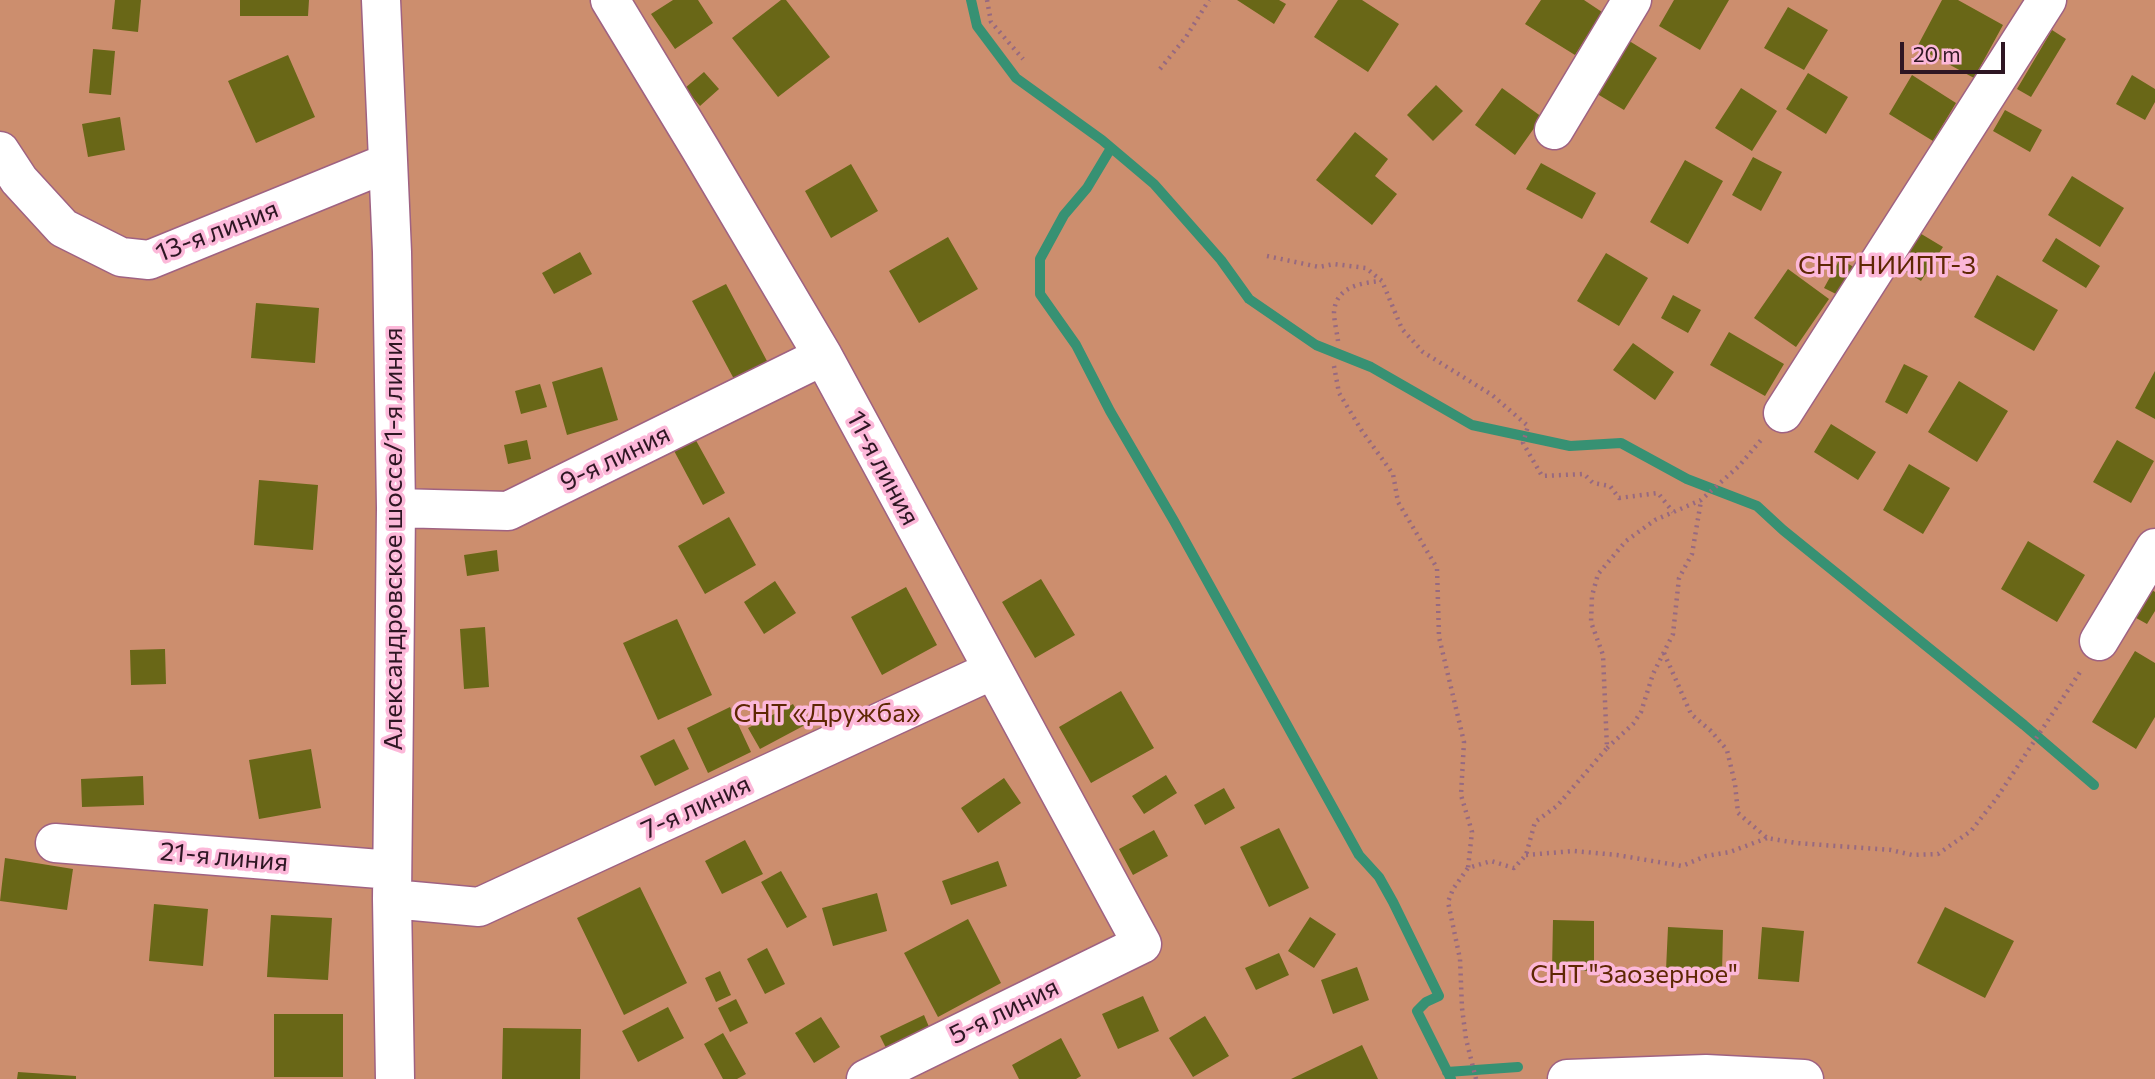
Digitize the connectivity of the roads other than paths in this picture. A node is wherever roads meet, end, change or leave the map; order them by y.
1 (381, 0) edge
2 (610, 0) edge
3 (1632, 0) edge
4 (2047, 0) edge
5 (1554, 130) dead end
6 (0, 151) edge
7 (387, 163) junction
8 (823, 356) junction
9 (1783, 412) road end
10 (396, 508) junction
11 (2155, 548) edge
12 (2099, 641) road end
13 (993, 670) junction
14 (55, 844) dead end
15 (392, 885) junction
16 (1142, 944) joint
17 (395, 1079) edge
18 (866, 1079) edge
19 (1567, 1079) edge
20 (1804, 1079) edge

1 - 7 street, Александровское шоссе/1-я линия
2 - 8 street, 11-я линия
3 - 5 street
4 - 9 street
6 - 7 street, 13-я линия
7 - 10 street, Александровское шоссе/1-я линия
8 - 10 street, 9-я линия
8 - 13 street, 11-я линия
10 - 15 street, Александровское шоссе/1-я линия
11 - 12 street
13 - 15 street, 7-я линия
13 - 16 street, 11-я линия
14 - 15 street, 21-я линия
15 - 17 street, Александровское шоссе/1-я линия
16 - 18 street, 5-я линия
19 - 20 street

